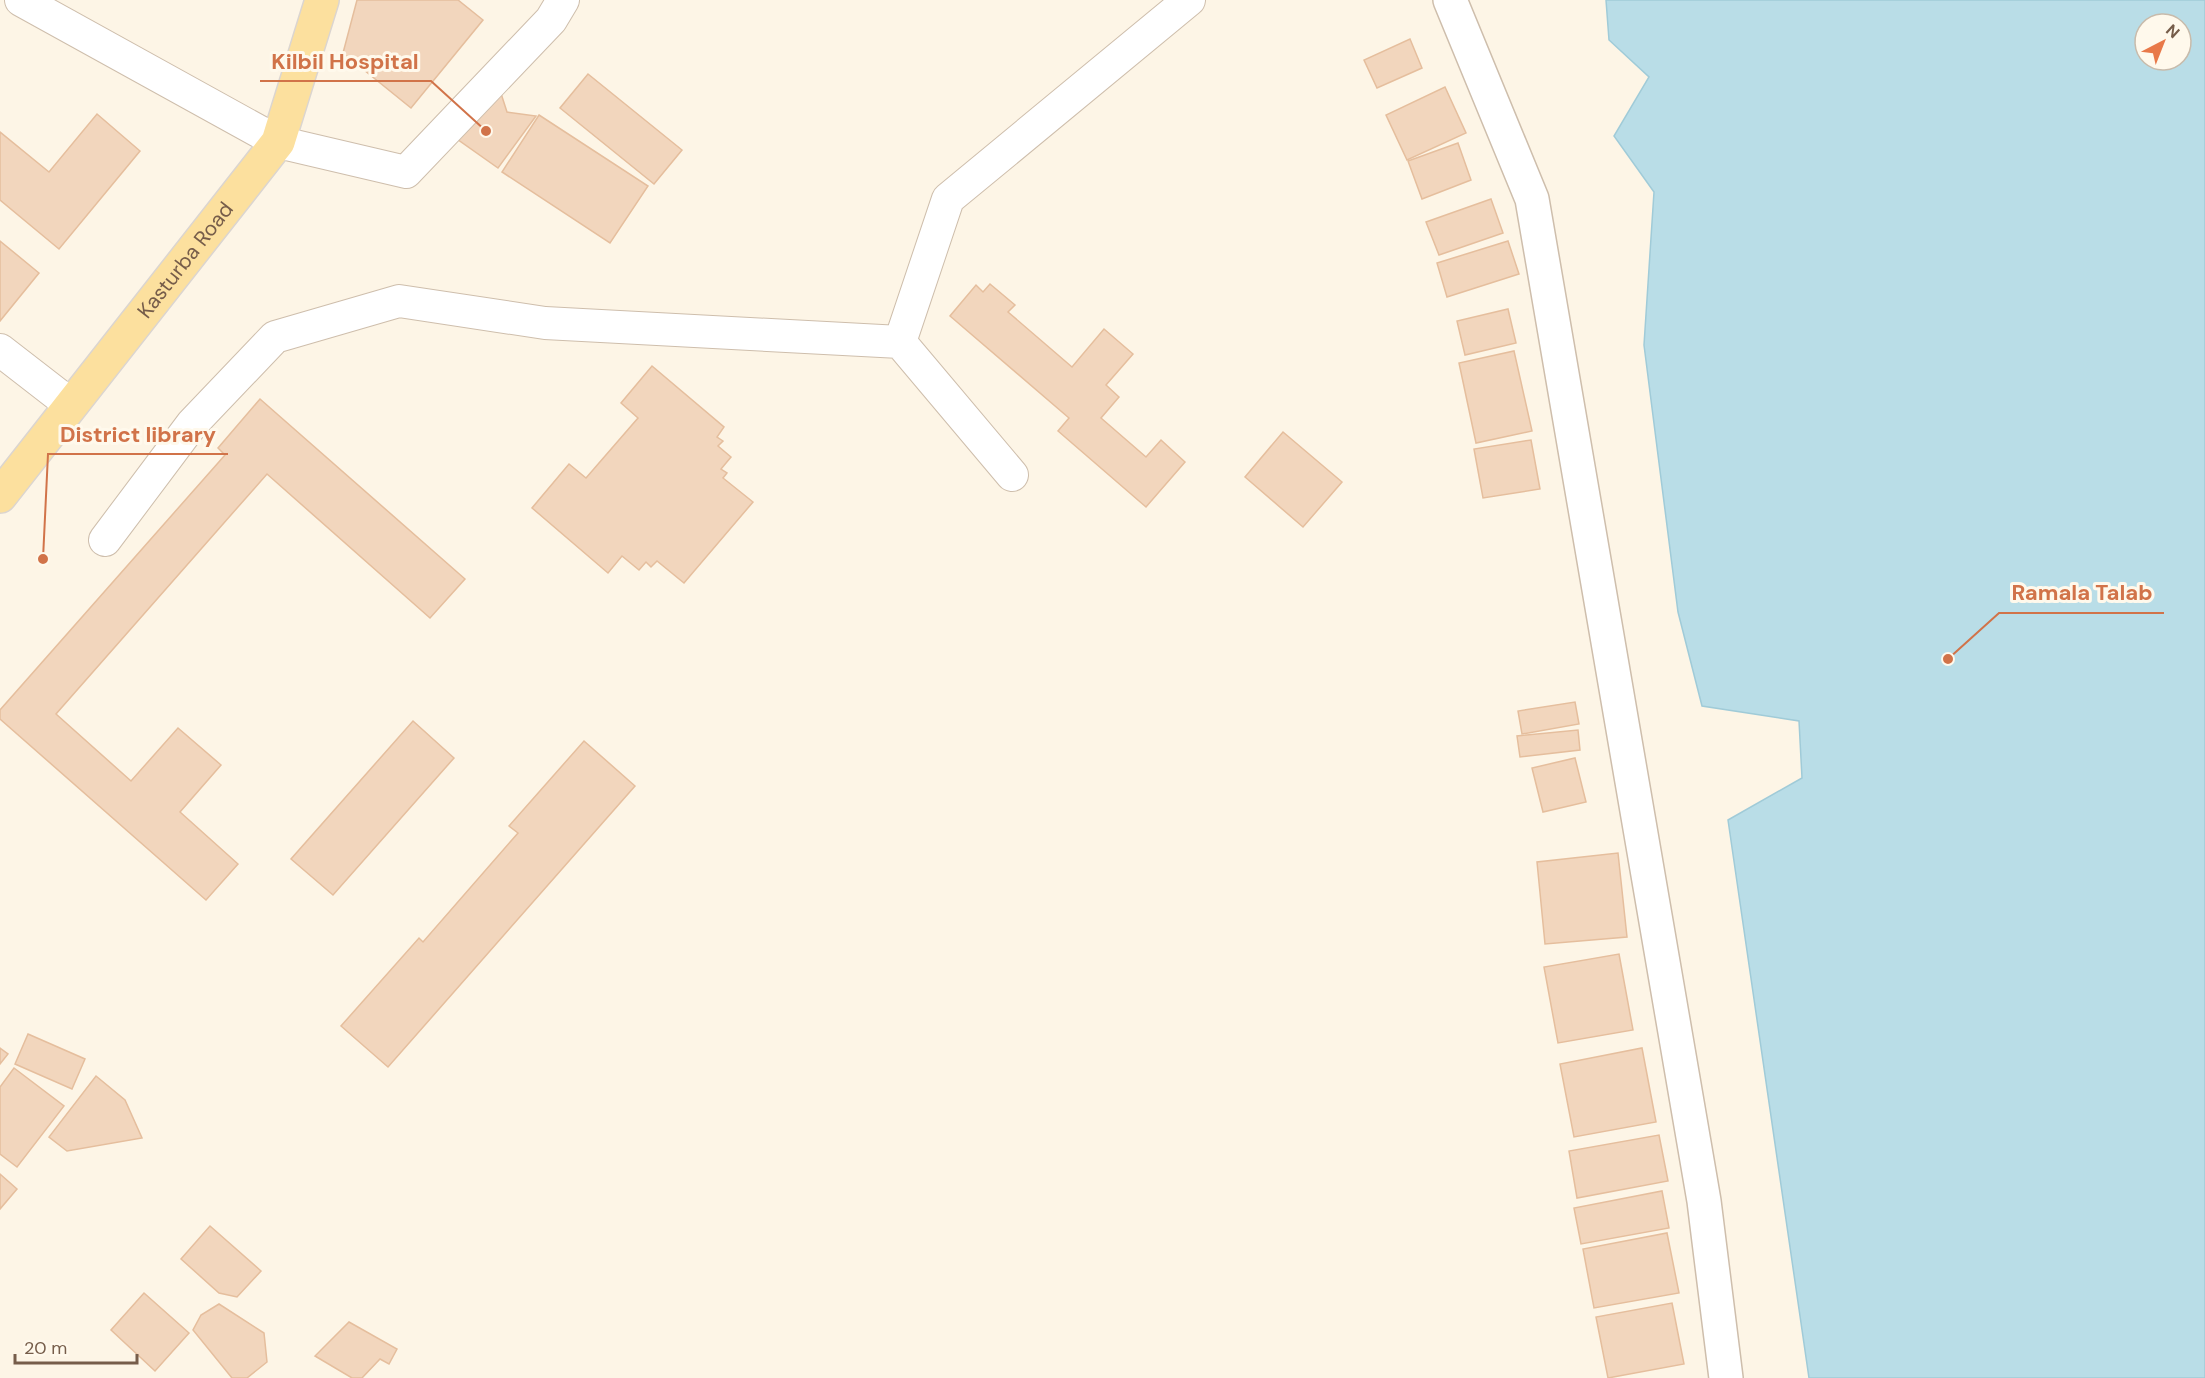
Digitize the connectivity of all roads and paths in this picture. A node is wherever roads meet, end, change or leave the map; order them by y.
1 (21, 0) edge
2 (322, 0) edge
3 (563, 0) edge
4 (1189, 0) edge
5 (1450, 0) edge
6 (278, 142) junction
7 (900, 342) junction
8 (0, 350) edge
9 (71, 405) junction
10 (1012, 475) dead end
11 (0, 496) edge
12 (105, 540) dead end
13 (1726, 1378) edge

1 - 6 street
2 - 6 main road, Kasturba Road
3 - 6 street
4 - 7 street
5 - 13 street
6 - 9 main road, Kasturba Road
7 - 10 street
7 - 12 street
8 - 9 street
9 - 11 main road, Kasturba Road

